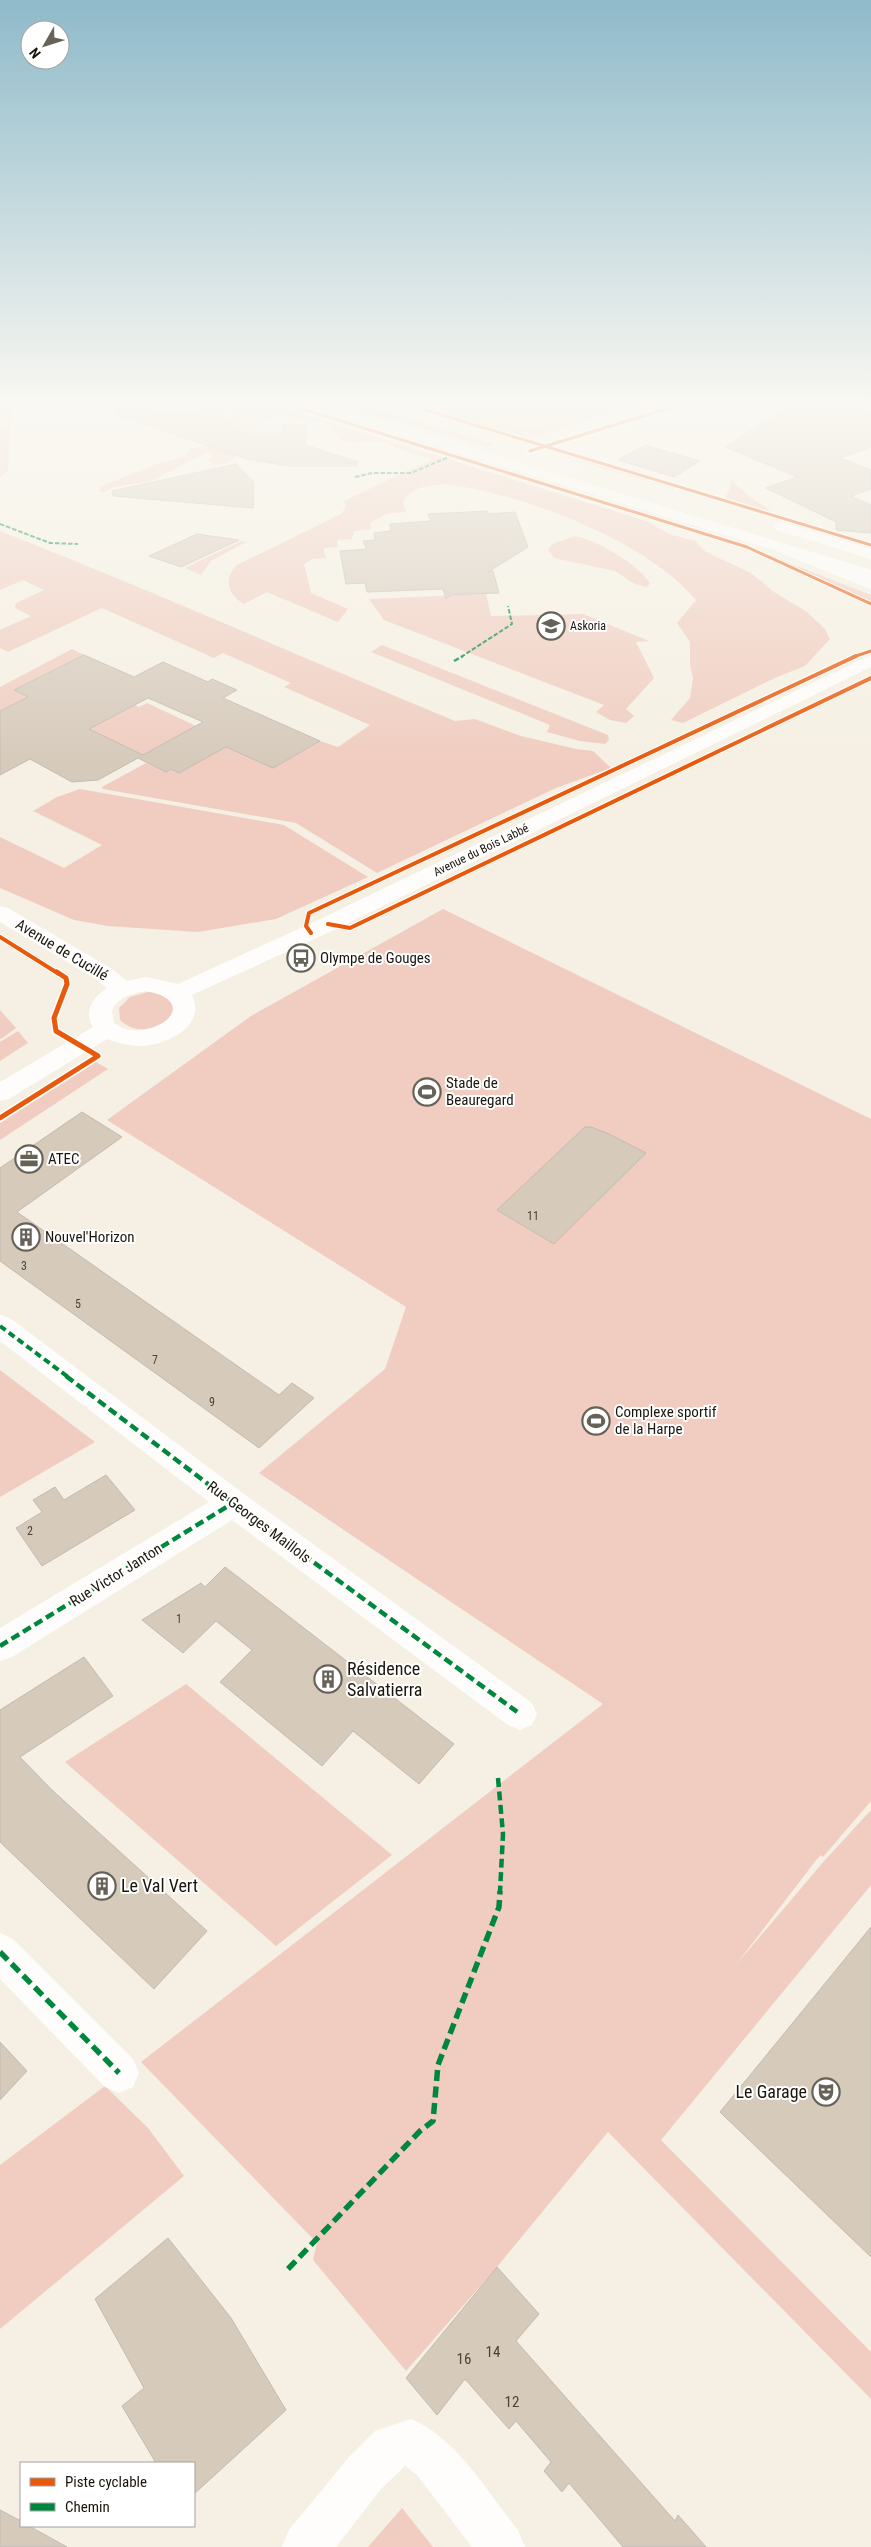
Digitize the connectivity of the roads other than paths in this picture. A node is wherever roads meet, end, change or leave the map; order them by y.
1 (715, 527) edge
2 (781, 527) edge
3 (776, 546) junction
4 (871, 554) edge
5 (871, 570) edge
6 (871, 575) edge
7 (871, 584) edge
8 (871, 654) edge
9 (871, 660) edge
10 (782, 702) junction
11 (0, 913) edge
12 (122, 989) junction
13 (178, 993) junction
14 (107, 1029) junction
15 (0, 1093) edge
16 (0, 1326) edge
17 (232, 1503) junction
18 (0, 1646) edge
19 (520, 1714) dead end
20 (0, 1952) edge
21 (119, 2073) dead end
22 (306, 2547) edge
23 (501, 2547) edge

1 - 3 street
2 - 4 street
3 - 5 street
3 - 6 street
3 - 7 street
8 - 10 street, Avenue du Bois Labbé
9 - 10 street, Avenue du Bois Labbé
10 - 13 street, Avenue du Bois Labbé
11 - 12 street, Avenue de Cucillé
12 - 13 street
12 - 14 street
13 - 14 street
14 - 15 street
16 - 17 street, Rue Georges Maillols
17 - 18 street, Rue Victor Janton
17 - 19 street, Rue Georges Maillols
20 - 21 street
22 - 23 street

